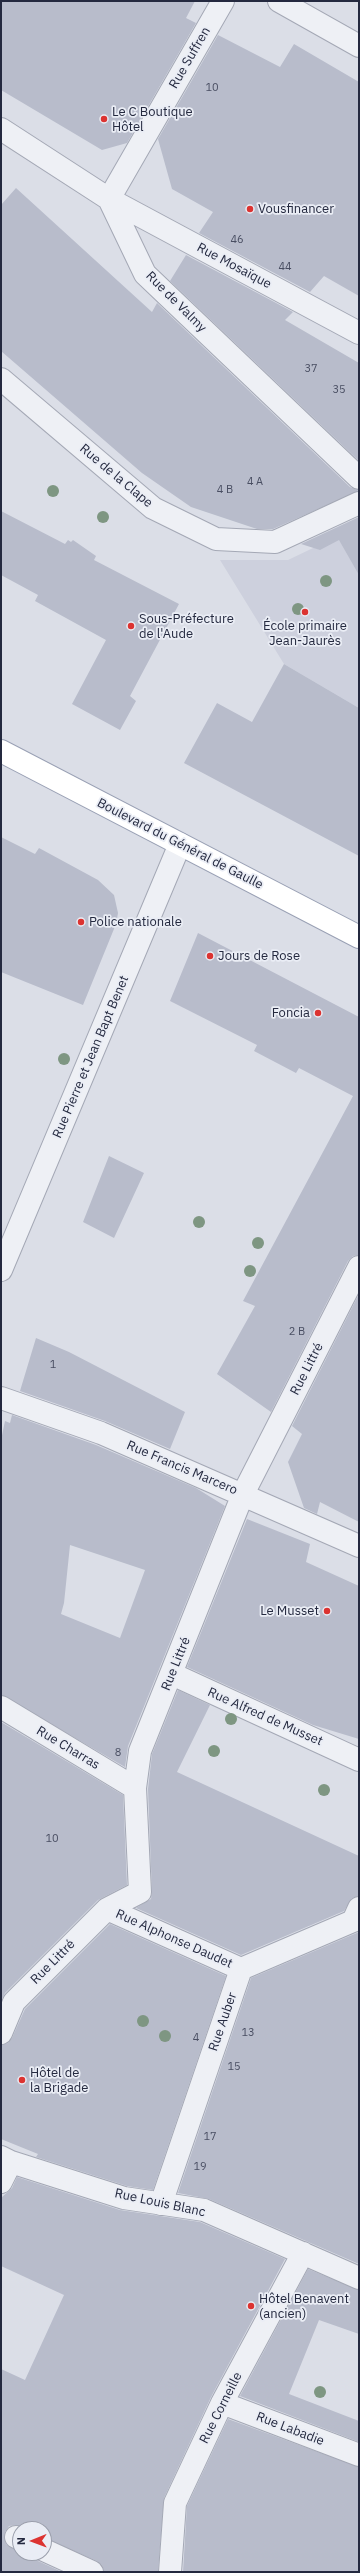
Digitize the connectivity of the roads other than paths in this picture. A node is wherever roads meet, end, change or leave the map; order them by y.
1 (223, 1) edge
2 (279, 1) edge
3 (359, 46) edge
4 (1, 129) edge
5 (109, 199) junction
6 (359, 334) edge
7 (1, 379) edge
8 (359, 478) edge
9 (359, 503) edge
10 (1, 751) edge
11 (180, 844) junction
12 (359, 936) edge
13 (359, 1267) edge
14 (1, 1270) edge
15 (1, 1398) edge
16 (243, 1494) junction
17 (359, 1546) edge
18 (172, 1674) junction
19 (1, 1707) edge
20 (359, 1760) edge
21 (135, 1788) junction
22 (359, 1908) edge
23 (107, 1909) junction
24 (241, 1969) junction
25 (1, 2033) edge
26 (6, 2159) edge
27 (1, 2182) edge
28 (161, 2204) junction
29 (303, 2253) junction
30 (359, 2278) edge
31 (222, 2403) junction
32 (359, 2455) edge
33 (52, 2554) edge
34 (92, 2572) edge
35 (170, 2572) edge

1 - 5 street, Rue Suffren
2 - 3 street
4 - 5 street
5 - 6 street, Rue Mosaïque
5 - 8 street, Rue de Valmy
7 - 9 street, Rue de la Clape
10 - 11 main road, Boulevard du Général de Gaulle
11 - 12 main road, Boulevard du Général de Gaulle
11 - 14 street, Rue Pierre et Jean Bapt Benet
13 - 16 street, Rue Littré
15 - 16 street, Rue Francis Marcero
16 - 17 street, Rue Francis Marcero
16 - 18 street, Rue Littré
18 - 20 street, Rue Alfred de Musset
18 - 21 street, Rue Littré
19 - 21 street, Rue Charras
21 - 23 street, Rue Littré
22 - 24 street
23 - 24 street, Rue Alphonse Daudet
23 - 25 street, Rue Littré
24 - 28 street, Rue Auber
26 - 27 street
26 - 28 street, Rue Louis Blanc
28 - 29 street, Rue Louis Blanc
29 - 30 street, Rue Louis Blanc
29 - 31 street, Rue Corneille
31 - 32 street, Rue Labadie
31 - 35 street, Rue Corneille
33 - 34 street

